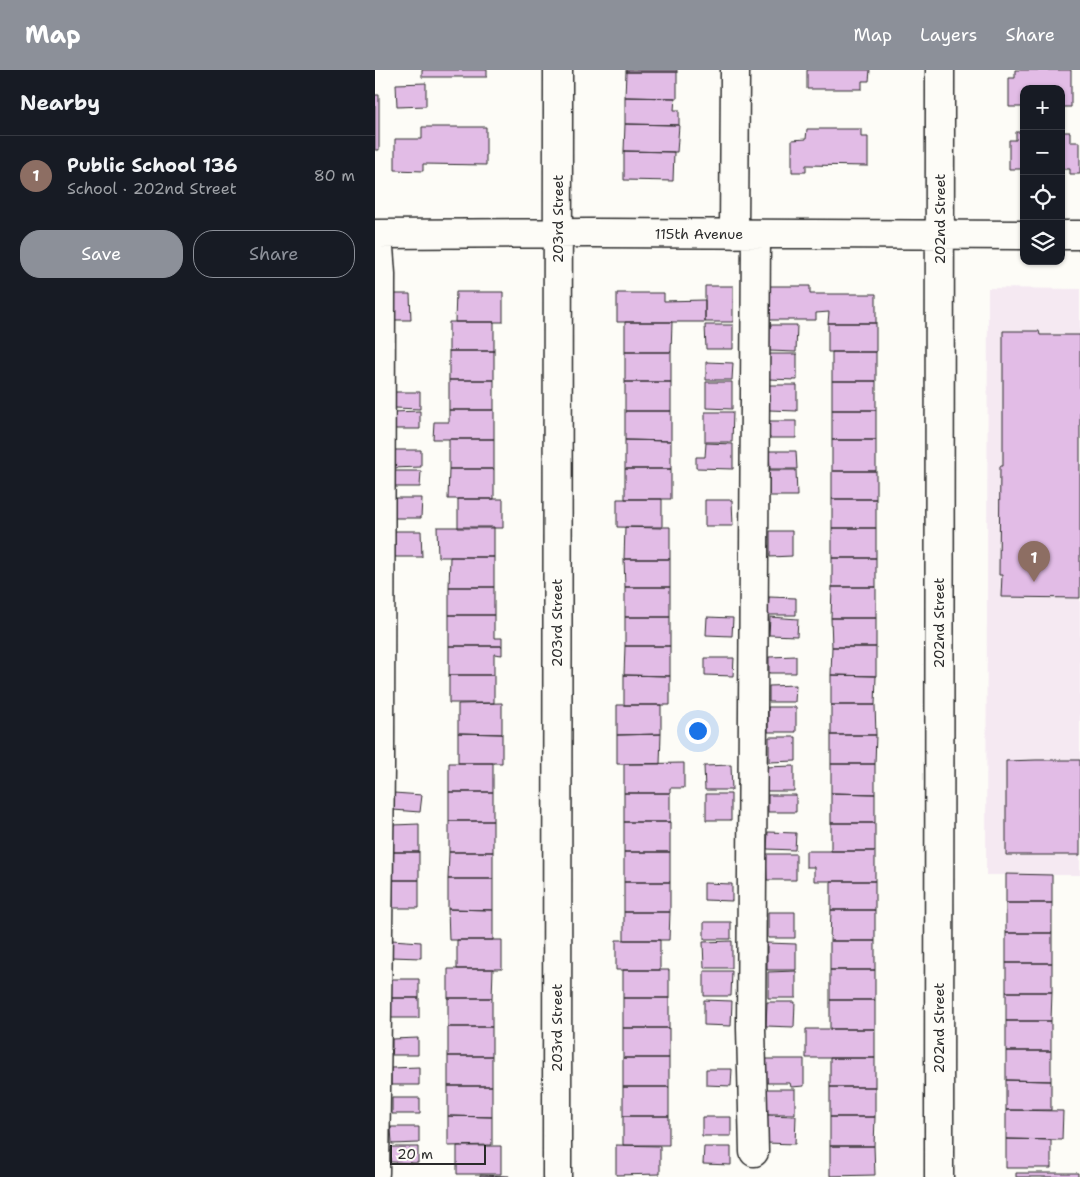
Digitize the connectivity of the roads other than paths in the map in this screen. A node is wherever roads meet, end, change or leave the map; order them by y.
1 (558, 70) edge
2 (735, 70) edge
3 (940, 70) edge
4 (559, 233) junction
5 (377, 234) edge
6 (745, 234) junction
7 (940, 235) junction
8 (1020, 235) edge
9 (1065, 235) edge
10 (1080, 236) edge
11 (753, 1152) dead end
12 (375, 1172) edge
13 (557, 1177) edge
14 (939, 1177) edge

1 - 4 street, 203rd Street
2 - 6 street
3 - 7 street, 202nd Street
4 - 5 street, 115th Avenue
4 - 6 street, 115th Avenue
4 - 13 street, 203rd Street
5 - 12 street
6 - 7 street, 115th Avenue
6 - 11 street
7 - 8 street, 115th Avenue
7 - 14 street, 202nd Street
9 - 10 street

